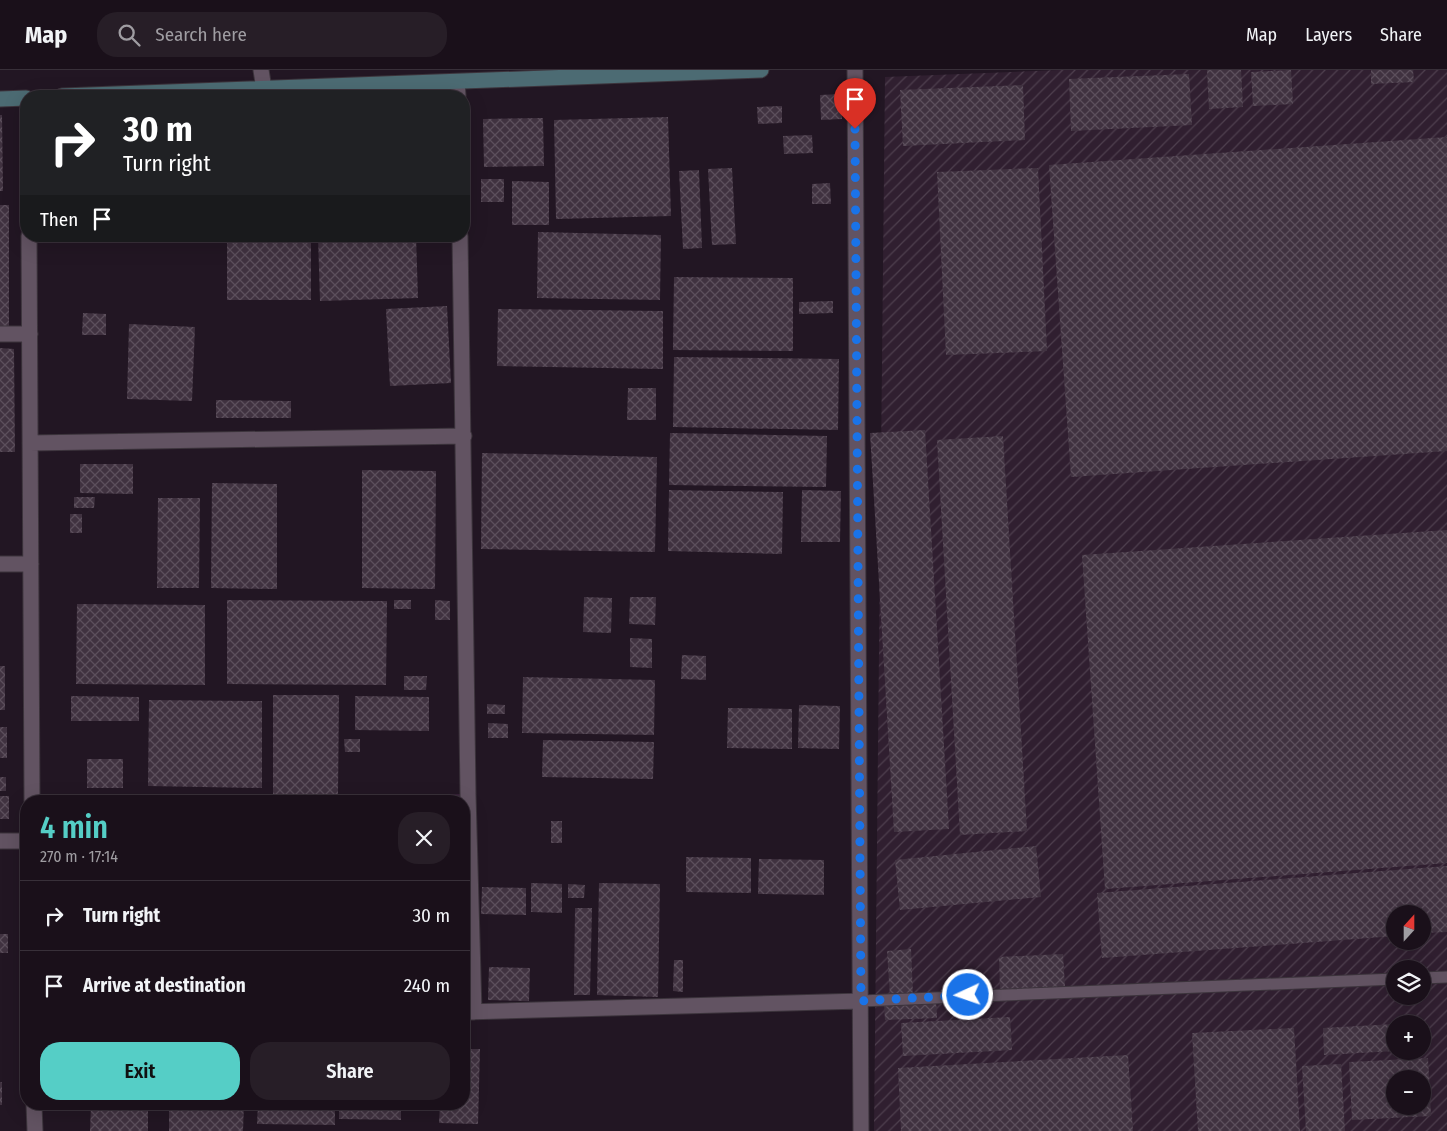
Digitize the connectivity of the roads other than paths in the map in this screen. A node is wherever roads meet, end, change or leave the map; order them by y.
1 (260, 70) edge
2 (761, 70) edge
3 (855, 70) edge
4 (689, 71) edge
5 (264, 89) junction
6 (457, 89) edge
7 (235, 90) edge
8 (20, 98) edge
9 (0, 99) edge
10 (29, 242) edge
11 (460, 242) edge
12 (0, 334) edge
13 (30, 334) junction
14 (464, 436) junction
15 (30, 443) junction
16 (0, 564) edge
17 (31, 564) junction
18 (32, 795) edge
19 (468, 795) edge
20 (20, 841) edge
21 (0, 842) edge
22 (1447, 977) edge
23 (1386, 978) edge
24 (1431, 978) edge
25 (861, 1001) junction
26 (470, 1012) edge
27 (34, 1110) edge
28 (34, 1131) edge
29 (861, 1131) edge

1 - 5 street
2 - 4 street
3 - 25 street
4 - 6 street
5 - 6 street
5 - 7 street
8 - 9 street
10 - 13 street
11 - 14 street
12 - 13 street
13 - 15 street
14 - 15 street
14 - 19 street
15 - 17 street
16 - 17 street
17 - 18 street
20 - 21 street
22 - 24 lane
23 - 25 lane
25 - 26 street
25 - 29 street
27 - 28 street

